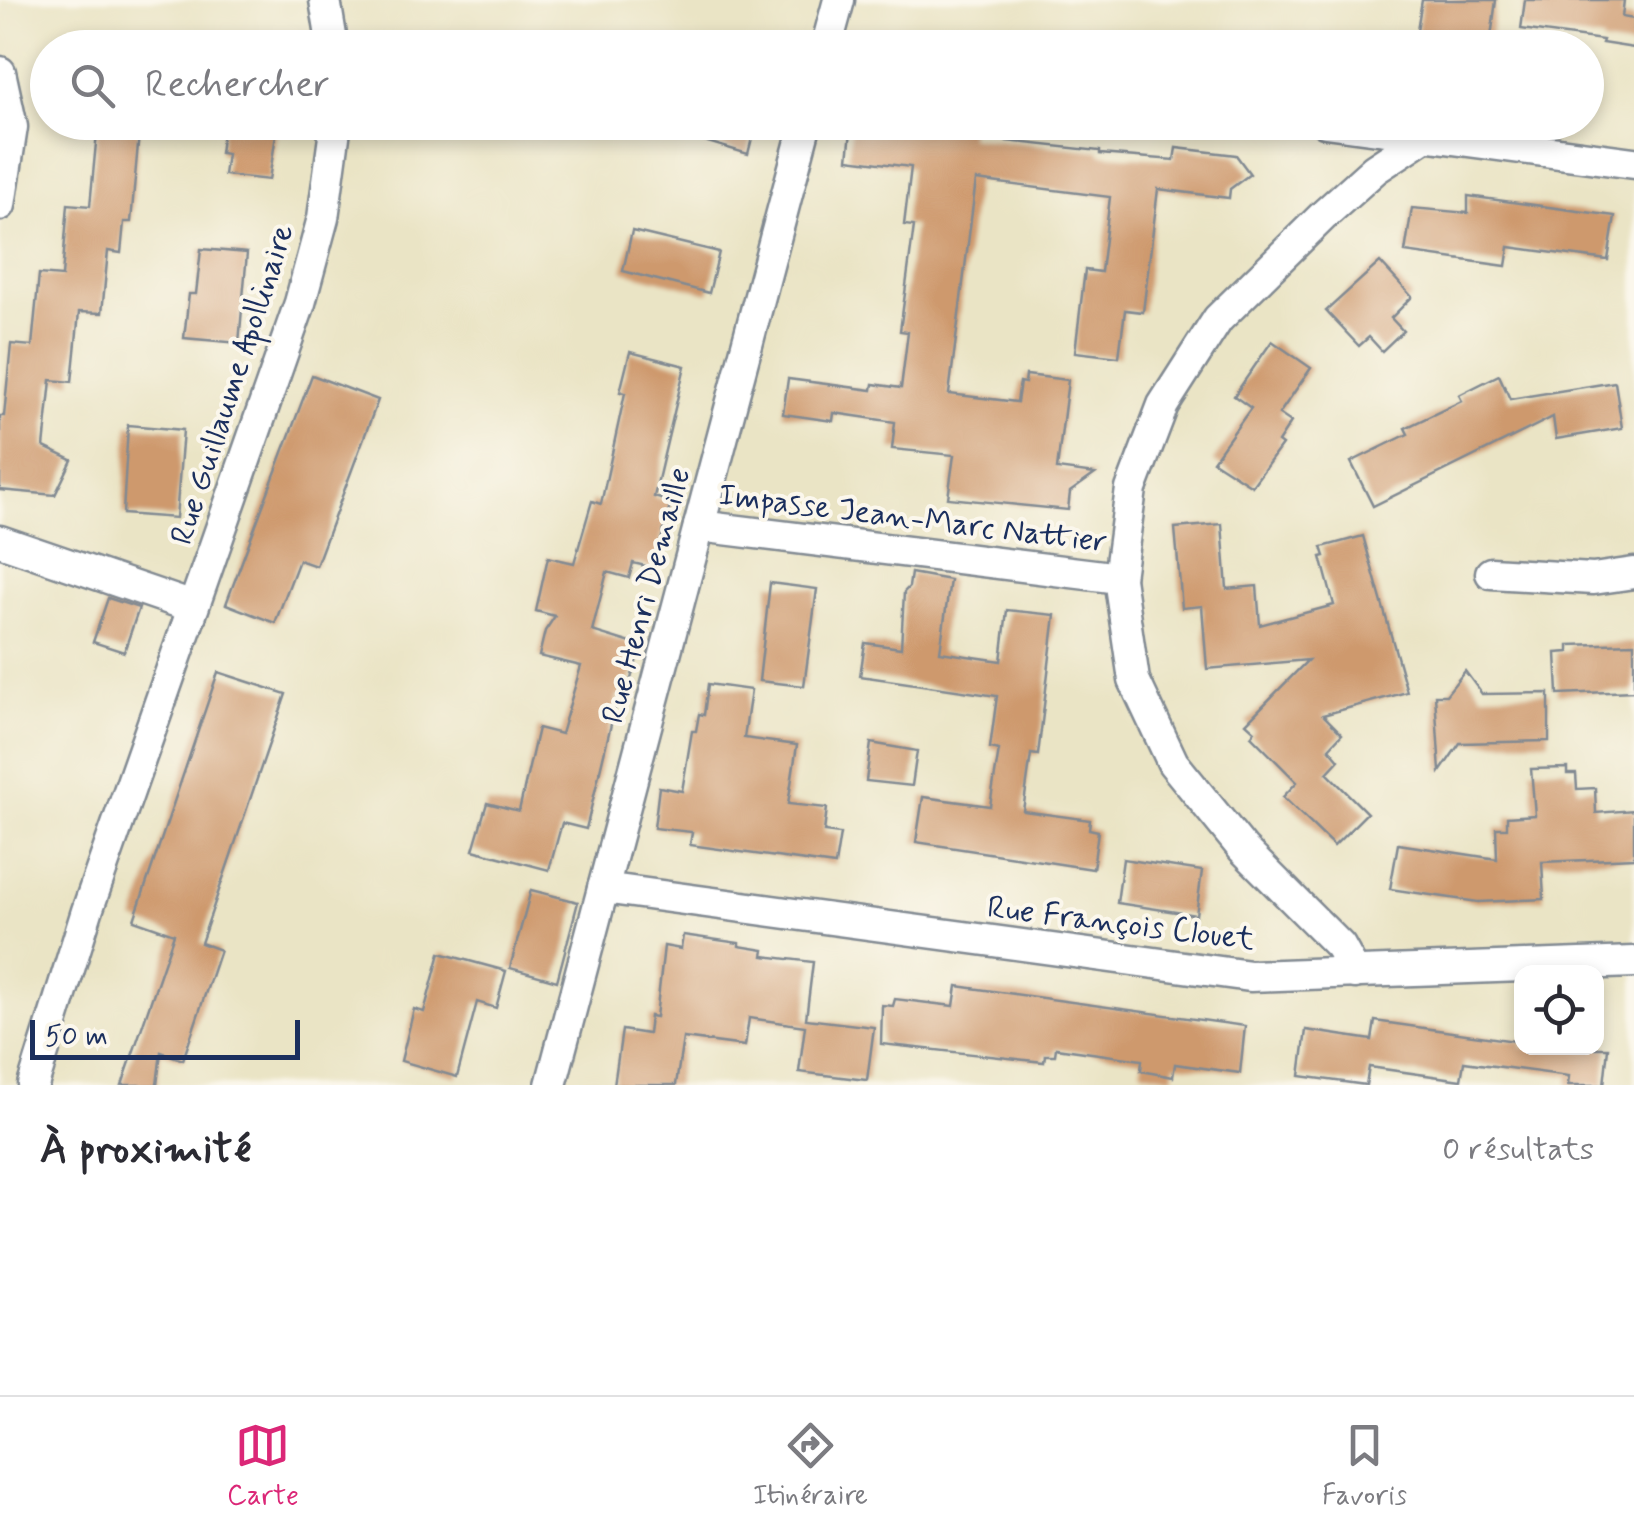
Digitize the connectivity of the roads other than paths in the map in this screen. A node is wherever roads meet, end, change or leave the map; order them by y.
1 (325, 0) edge
2 (839, 0) edge
3 (330, 30) edge
4 (831, 30) edge
5 (0, 72) edge
6 (334, 140) edge
7 (801, 140) edge
8 (1420, 140) edge
9 (1457, 140) edge
10 (1634, 163) edge
11 (0, 205) edge
12 (699, 526) junction
13 (0, 541) edge
14 (1491, 573) dead end
15 (1634, 573) edge
16 (1119, 578) junction
17 (193, 607) junction
18 (604, 888) junction
19 (1634, 962) edge
20 (1355, 973) junction
21 (33, 1085) edge
22 (551, 1085) edge

1 - 3 street
2 - 4 street
5 - 11 street
6 - 17 street, Rue Guillaume Apollinaire
7 - 12 street, Rue Henri Demaille
8 - 16 street
9 - 10 street
12 - 16 street, Impasse Jean-Marc Nattier
12 - 18 street, Rue Henri Demaille
13 - 17 street
14 - 15 street
16 - 20 street
17 - 21 street, Rue Guillaume Apollinaire
18 - 20 street, Rue François Clouet
18 - 22 street, Rue Henri Demaille
19 - 20 street, Rue François Clouet

